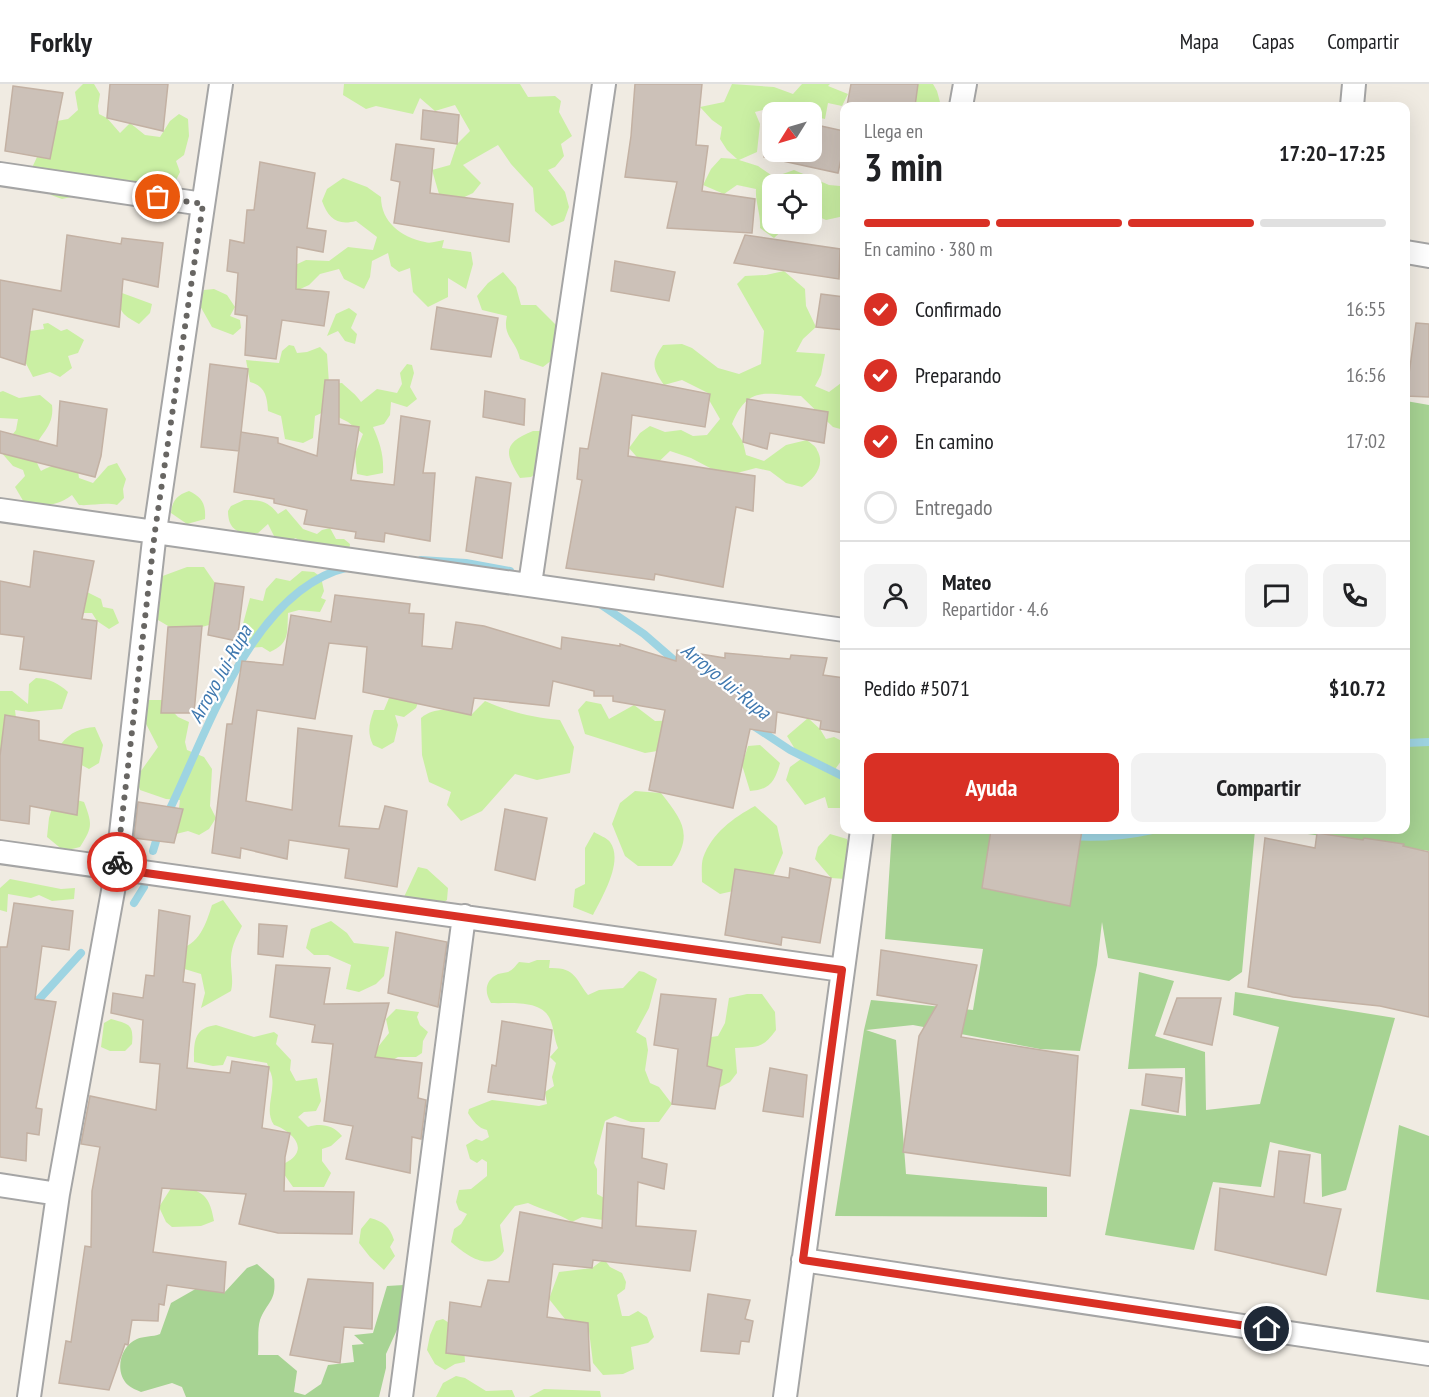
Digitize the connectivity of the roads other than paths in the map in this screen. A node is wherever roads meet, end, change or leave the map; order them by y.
1 (221, 84) edge
2 (604, 84) edge
3 (965, 84) edge
4 (1354, 84) edge
5 (963, 102) edge
6 (1352, 102) edge
7 (0, 174) edge
8 (203, 204) junction
9 (1410, 253) edge
10 (1429, 256) edge
11 (0, 510) edge
12 (155, 531) junction
13 (530, 584) junction
14 (840, 629) edge
15 (861, 834) edge
16 (0, 852) edge
17 (117, 869) junction
18 (464, 916) junction
19 (842, 970) junction
20 (0, 1185) edge
21 (58, 1194) junction
22 (803, 1260) junction
23 (1429, 1354) edge
24 (29, 1397) edge
25 (401, 1397) edge
26 (785, 1397) edge

1 - 8 street
2 - 13 street
3 - 5 street
4 - 6 street
7 - 8 street
8 - 12 street
9 - 10 street
11 - 12 street
12 - 13 street
12 - 17 street
13 - 14 street
15 - 19 street
16 - 17 street
17 - 18 street
17 - 21 street
18 - 19 street
18 - 25 street
19 - 22 street
20 - 21 street
21 - 24 street
22 - 23 street
22 - 26 street

